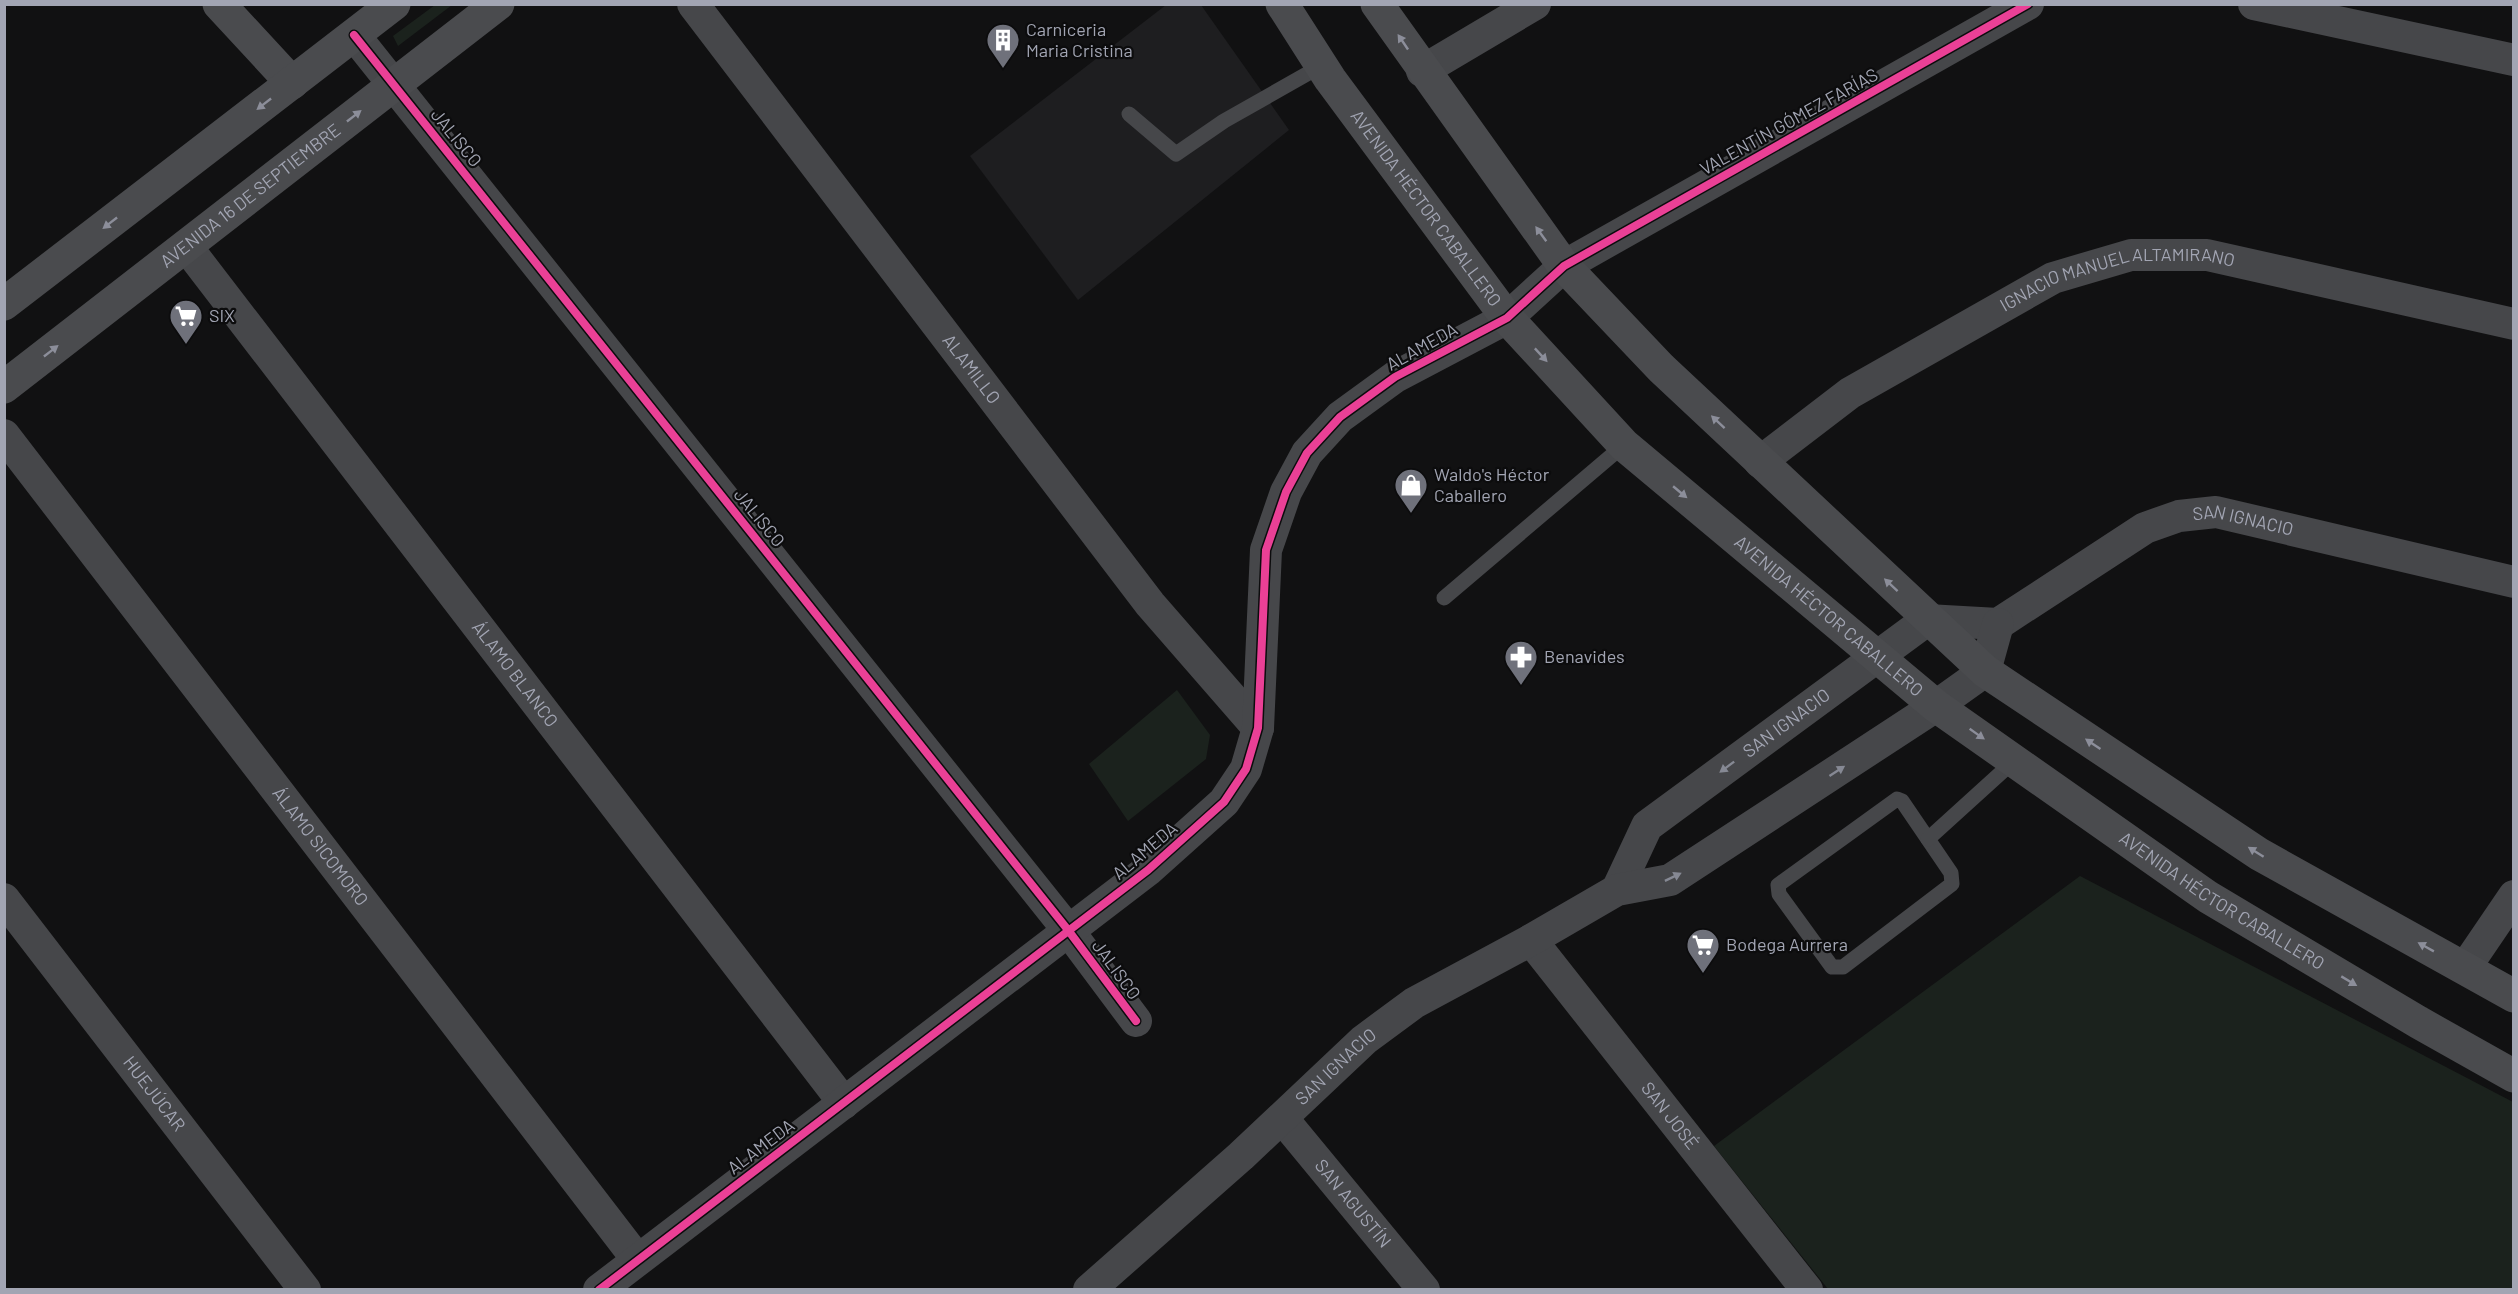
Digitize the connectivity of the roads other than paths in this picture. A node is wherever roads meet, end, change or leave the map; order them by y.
1 (219, 4) edge
2 (394, 4) edge
3 (498, 4) edge
4 (693, 4) edge
5 (1282, 4) edge
6 (1377, 4) edge
7 (1536, 4) edge
8 (2028, 4) edge
9 (2254, 4) edge
10 (354, 35) junction
11 (2514, 60) edge
12 (1321, 66) junction
13 (1422, 71) junction
14 (292, 83) junction
15 (394, 85) junction
16 (1128, 114) dead end
17 (186, 246) junction
18 (1564, 266) junction
19 (4, 304) edge
20 (1508, 318) junction
21 (2514, 324) edge
22 (4, 387) edge
23 (4, 435) edge
24 (1624, 446) junction
25 (1760, 462) junction
26 (2514, 582) edge
27 (1444, 598) dead end
28 (1928, 620) junction
29 (1998, 624) junction
30 (1875, 656) junction
31 (1985, 671) junction
32 (1936, 706) junction
33 (1258, 728) junction
34 (2014, 761) junction
35 (1928, 839) junction
36 (1617, 890) junction
37 (2514, 896) edge
38 (4, 898) edge
39 (1068, 930) junction
40 (1531, 940) junction
41 (2465, 968) junction
42 (2514, 996) edge
43 (1136, 1022) dead end
44 (2514, 1076) edge
45 (844, 1103) junction
46 (1282, 1118) junction
47 (637, 1259) junction
48 (305, 1290) edge
49 (599, 1290) edge
50 (1089, 1290) edge
51 (1424, 1290) edge
52 (1807, 1290) edge

1 - 14 main road
2 - 10 main road
3 - 15 main road, AVENIDA 16 DE SEPTIEMBRE
4 - 33 street, ALAMILLO
5 - 12 main road, AVENIDA HÉCTOR CABALLERO
13 -> 6 main road
7 - 13 street
8 - 18 street, VALENTÍN GÓMEZ FARÍAS
9 - 11 street
10 - 14 main road
10 - 15 street, JALISCO
12 - 16 lane
12 - 20 main road, AVENIDA HÉCTOR CABALLERO
18 -> 13 main road
14 -> 19 main road
17 -> 15 main road, AVENIDA 16 DE SEPTIEMBRE
15 - 39 street, JALISCO
22 -> 17 main road, AVENIDA 16 DE SEPTIEMBRE
17 - 45 street, ÁLAMO BLANCO
18 - 20 street, VALENTÍN GÓMEZ FARÍAS
25 -> 18 main road
20 -> 24 main road, AVENIDA HÉCTOR CABALLERO
20 - 33 street, ALAMEDA
21 - 25 street, IGNACIO MANUEL ALTAMIRANO
23 - 47 street, ÁLAMO SICOMORO
24 - 27 lane
24 -> 30 main road, AVENIDA HÉCTOR CABALLERO
28 -> 25 main road
26 - 29 street, SAN IGNACIO
28 - 29 street
28 - 30 street, SAN IGNACIO
28 - 31 main road
29 - 31 street
30 - 32 main road, AVENIDA HÉCTOR CABALLERO
30 -> 36 street, SAN IGNACIO
31 - 32 street, SAN IGNACIO
41 -> 31 main road
32 -> 34 main road, AVENIDA HÉCTOR CABALLERO
36 -> 32 street, SAN IGNACIO
33 - 39 street, ALAMEDA
34 - 35 lane
34 -> 44 main road, AVENIDA HÉCTOR CABALLERO
35 - 35 lane
36 - 40 street, SAN IGNACIO
37 - 41 street
38 - 48 street, HUEJÚCAR
39 - 43 street, JALISCO
39 - 45 street, ALAMEDA
40 - 46 street, SAN IGNACIO
40 - 52 street, SAN JOSÉ
41 - 42 main road
45 - 47 street, ALAMEDA
46 - 50 street, SAN IGNACIO
46 - 51 street, SAN AGUSTÍN
47 - 49 street, ALAMEDA

